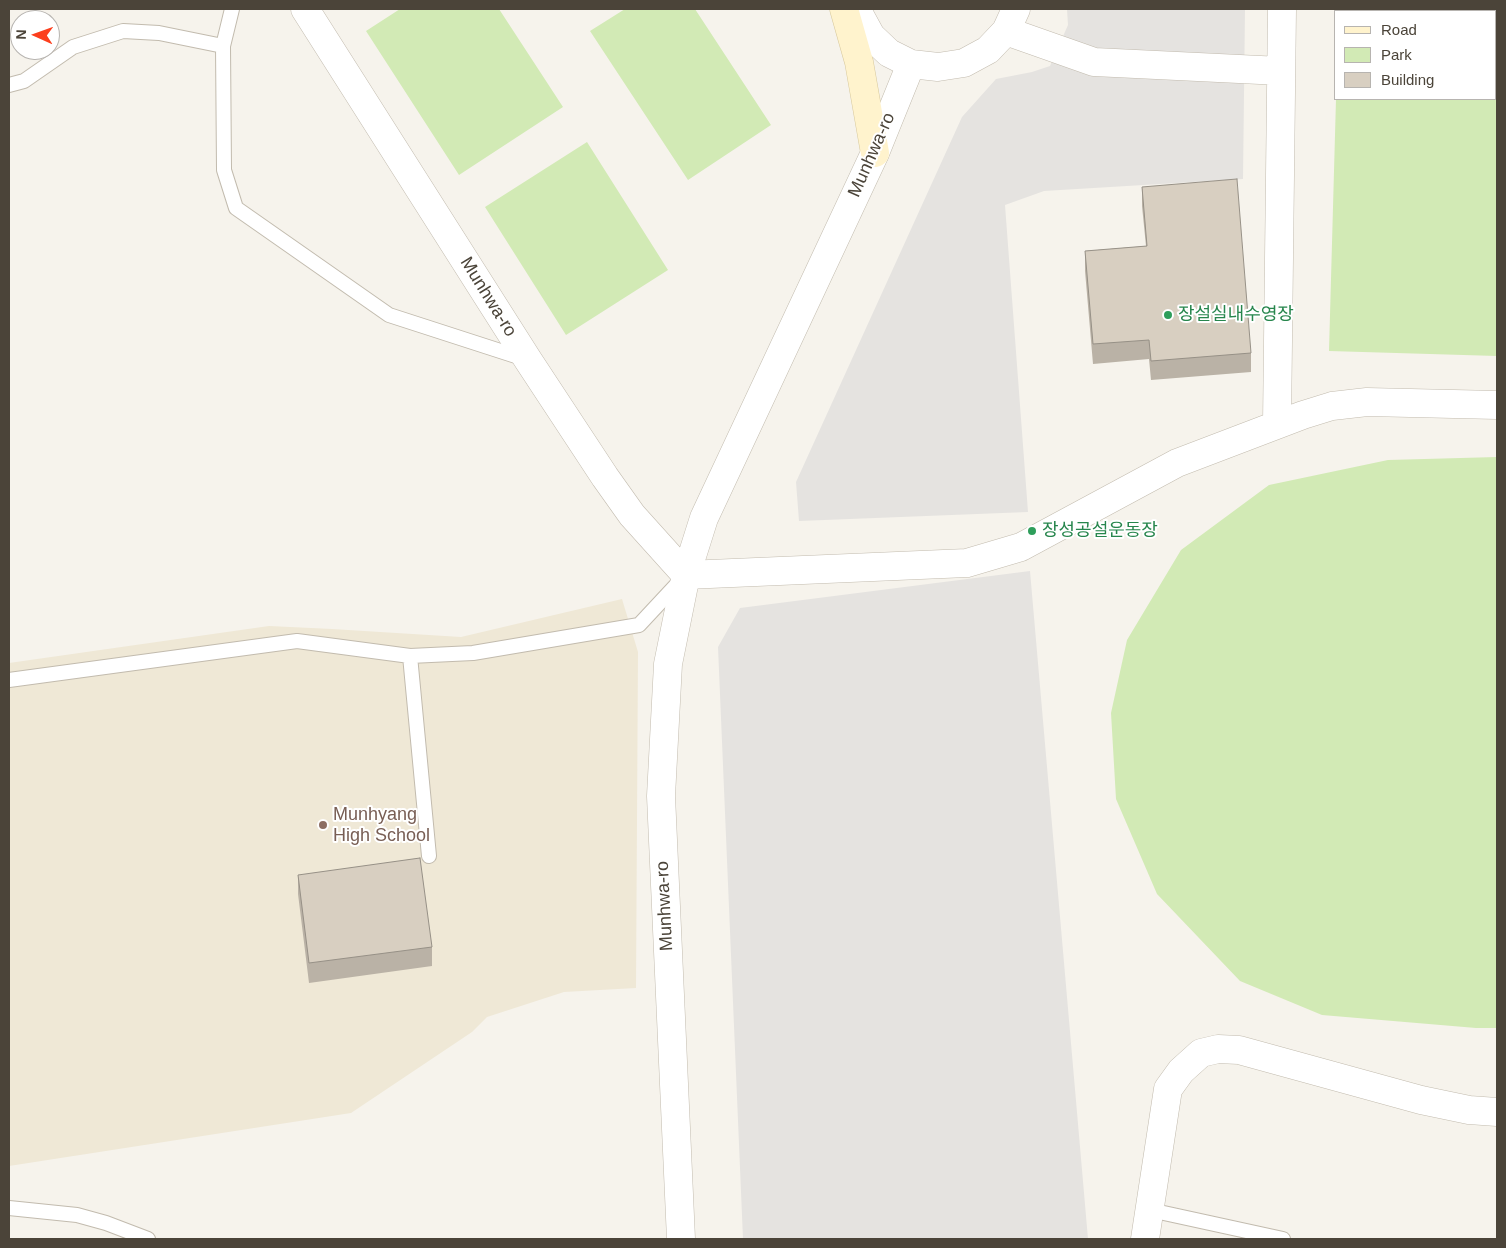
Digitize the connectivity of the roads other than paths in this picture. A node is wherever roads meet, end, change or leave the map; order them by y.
1 (232, 9) edge
2 (305, 9) edge
3 (844, 9) edge
4 (858, 9) edge
5 (1282, 9) edge
6 (1011, 20) edge
7 (223, 46) junction
8 (912, 64) junction
9 (1281, 72) junction
10 (9, 85) edge
11 (875, 153) junction
12 (528, 360) junction
13 (1497, 405) edge
14 (1277, 424) junction
15 (686, 575) junction
16 (410, 656) junction
17 (9, 680) edge
18 (429, 856) dead end
19 (1497, 1112) edge
20 (9, 1208) edge
21 (1150, 1210) junction
22 (148, 1239) edge
23 (681, 1239) edge
24 (1145, 1239) edge
25 (1283, 1239) edge

1 - 7 lane
2 - 12 street, Munhwa-ro
3 - 11 main road
4 - 8 street
5 - 9 street
6 - 8 street
6 - 9 street
7 - 10 lane
7 - 12 lane
8 - 11 street, Munhwa-ro
9 - 14 street
11 - 15 street, Munhwa-ro
12 - 15 street, Munhwa-ro
13 - 14 street
14 - 15 street
15 - 16 lane
15 - 23 street, Munhwa-ro
16 - 17 lane
16 - 18 lane
19 - 21 street
20 - 22 lane
21 - 24 street
21 - 25 lane

